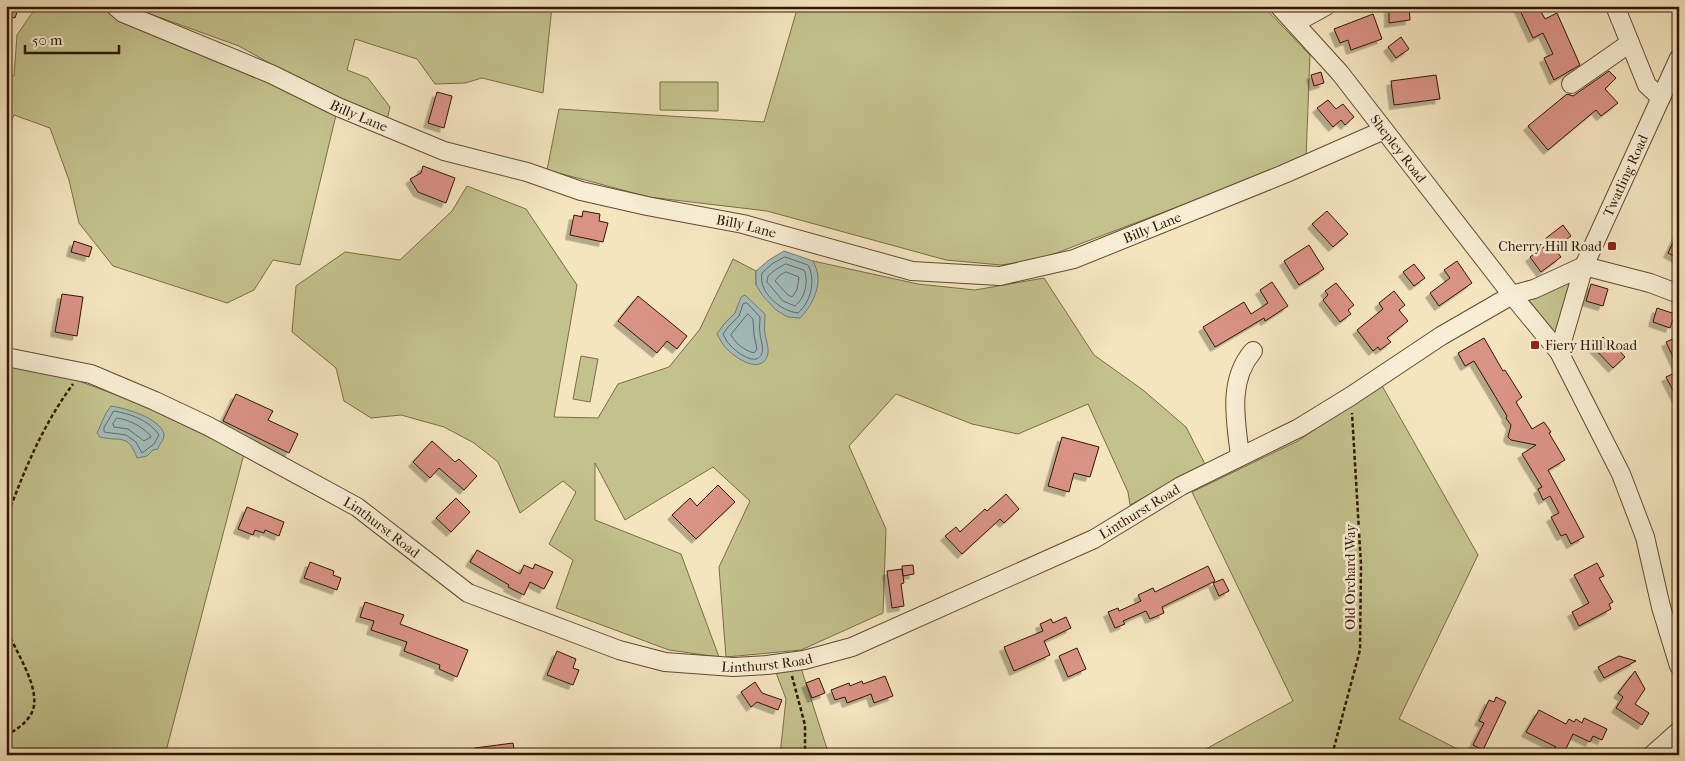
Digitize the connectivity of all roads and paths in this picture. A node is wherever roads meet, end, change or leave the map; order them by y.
1 (115, 6) edge
2 (1279, 6) edge
3 (1326, 6) edge
4 (1615, 6) edge
5 (1295, 23) junction
6 (1630, 42) junction
7 (1679, 58) edge
8 (1570, 84) dead end
9 (1660, 98) junction
10 (1384, 130) junction
11 (1584, 266) junction
12 (1679, 294) edge
13 (1512, 295) junction
14 (1253, 352) dead end
15 (1559, 352) junction
16 (6, 356) edge
17 (78, 371) junction
18 (1351, 396) junction
19 (1240, 456) junction
20 (6, 519) edge
21 (6, 626) edge
22 (789, 662) junction
23 (1679, 666) edge
24 (1677, 723) edge
25 (6, 736) edge
26 (806, 755) edge
27 (1332, 755) edge
28 (1652, 755) edge

1 - 10 street, Billy Lane
2 - 5 street, Shepley Road
3 - 5 street
4 - 6 street
5 - 10 street, Shepley Road
6 - 8 street
6 - 9 street
7 - 9 street, Twatling Road
9 - 11 street, Twatling Road
10 - 13 street, Shepley Road
11 - 12 street
11 - 13 street, Linthurst Road
11 - 15 street, Twatling Road
13 - 15 street
13 - 18 street, Linthurst Road
14 - 19 street
15 - 23 street
16 - 17 street, Linthurst Road
17 - 20 path
17 - 22 street, Linthurst Road
18 - 19 street, Linthurst Road
18 - 27 path, Old Orchard Way
19 - 22 street, Linthurst Road
21 - 25 path
22 - 26 path
24 - 28 street

